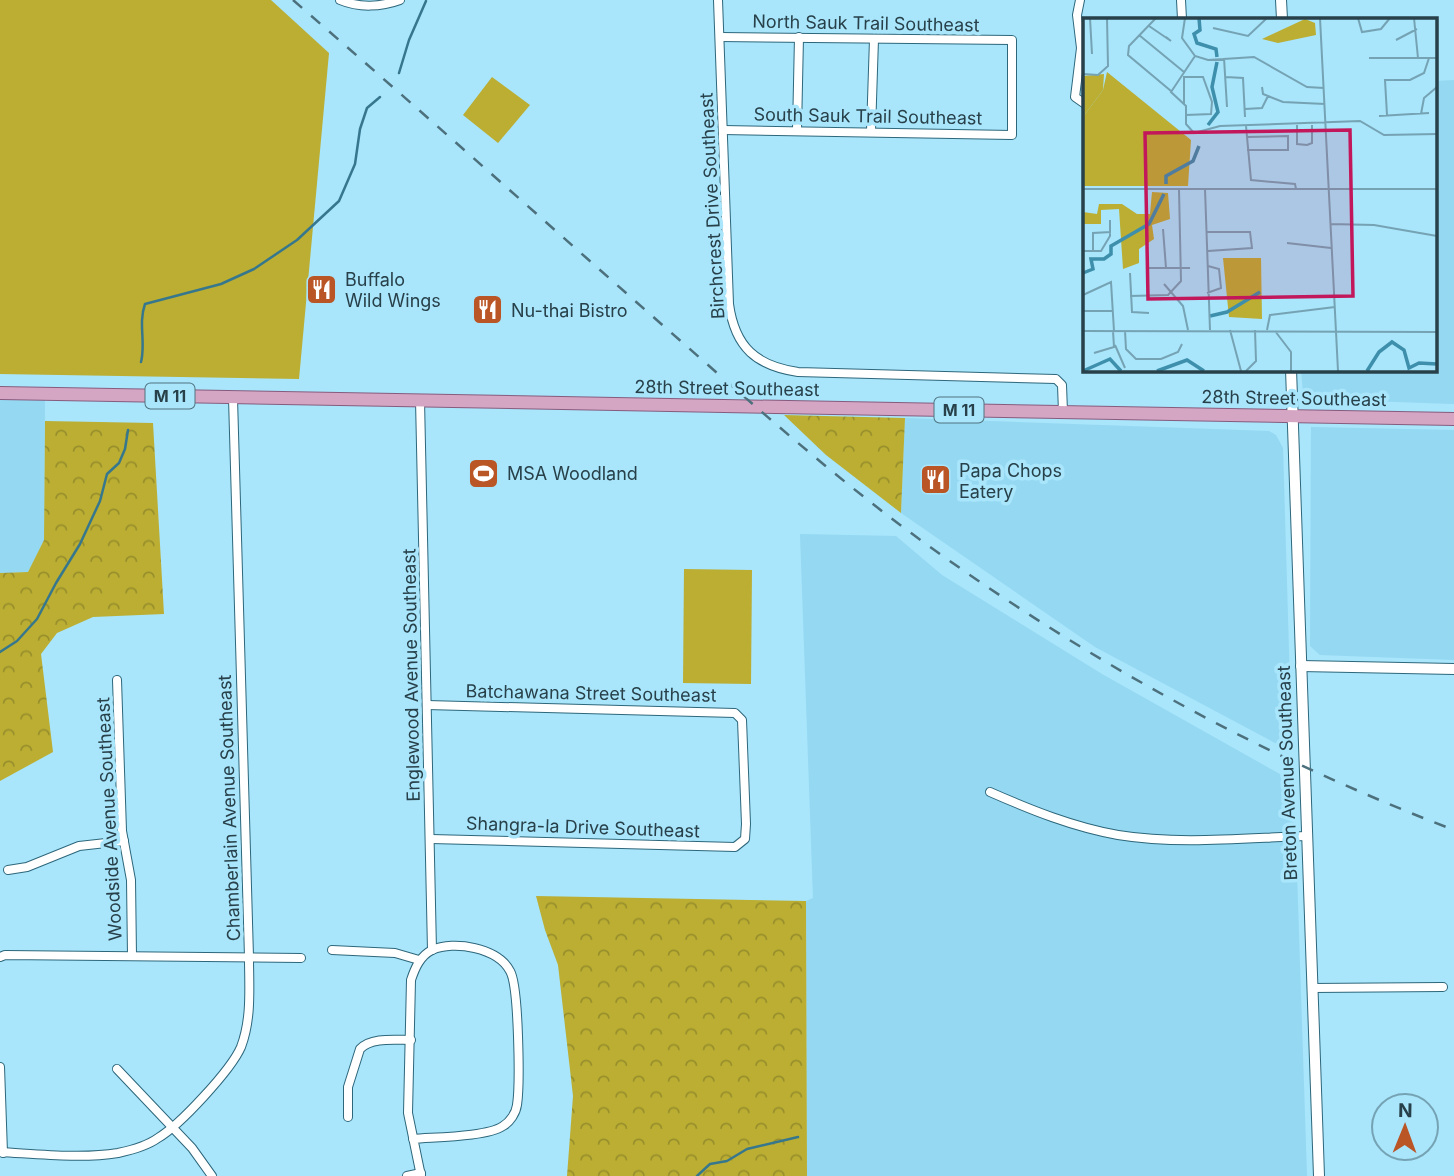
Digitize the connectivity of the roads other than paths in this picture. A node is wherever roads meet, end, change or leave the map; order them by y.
1 (340, 0) edge
2 (400, 0) edge
3 (718, 0) edge
4 (1080, 0) edge
5 (1181, 0) edge
6 (1282, 0) edge
7 (1182, 18) edge
8 (1282, 18) edge
9 (720, 37) junction
10 (799, 37) junction
11 (874, 39) junction
12 (1083, 103) edge
13 (723, 130) junction
14 (797, 130) junction
15 (872, 131) junction
16 (1012, 135) joint
17 (1291, 371) edge
18 (0, 393) edge
19 (233, 398) junction
20 (420, 400) junction
21 (1063, 412) junction
22 (1292, 415) junction
23 (1454, 419) edge
24 (1301, 666) junction
25 (1454, 669) edge
26 (117, 680) dead end
27 (427, 705) junction
28 (990, 792) dead end
29 (1307, 836) junction
30 (431, 839) junction
31 (124, 841) junction
32 (735, 847) joint
33 (8, 870) dead end
34 (332, 950) dead end
35 (432, 950) junction
36 (132, 956) junction
37 (0, 957) edge
38 (249, 957) junction
39 (301, 958) dead end
40 (419, 960) junction
41 (1443, 987) dead end
42 (1312, 988) junction
43 (411, 1040) junction
44 (0, 1067) edge
45 (117, 1069) dead end
46 (348, 1117) dead end
47 (172, 1128) junction
48 (413, 1139) junction
49 (2, 1153) edge
50 (421, 1175) edge
51 (212, 1176) edge
52 (407, 1176) edge
53 (1319, 1176) edge

1 - 2 street
3 - 9 street, Birchcrest Drive Southeast
4 - 12 street
5 - 7 street
6 - 8 main road
9 - 10 street, North Sauk Trail Southeast
9 - 13 street, Birchcrest Drive Southeast
10 - 11 street, North Sauk Trail Southeast
10 - 14 street
11 - 15 street
11 - 16 street, North Sauk Trail Southeast
13 - 14 street, South Sauk Trail Southeast
13 - 21 street, Birchcrest Drive Southeast
14 - 15 street, South Sauk Trail Southeast
15 - 16 street, South Sauk Trail Southeast
17 - 22 main road, Breton Avenue Southeast
18 - 19 main road, 28th Street Southeast / M 11
19 - 20 main road, 28th Street Southeast / M 11
19 - 38 street, Chamberlain Avenue Southeast
20 - 21 main road, 28th Street Southeast / M 11
20 - 27 street, Englewood Avenue Southeast
21 - 22 main road, 28th Street Southeast / M 11
22 - 23 main road, 28th Street Southeast / M 11
22 - 24 main road, Breton Avenue Southeast
24 - 25 main road
24 - 29 main road, Breton Avenue Southeast
26 - 31 street, Woodside Avenue Southeast
27 - 30 street, Englewood Avenue Southeast
27 - 32 street, Batchawana Street Southeast
28 - 29 street
29 - 42 main road, Breton Avenue Southeast
30 - 32 street, Shangra-la Drive Southeast
30 - 35 street, Englewood Avenue Southeast
31 - 33 street
31 - 36 street, Woodside Avenue Southeast
34 - 40 street
35 - 40 street
35 - 48 street
36 - 37 street
36 - 38 street
38 - 39 street
38 - 47 street, Chamberlain Avenue Southeast
40 - 43 street
41 - 42 street
42 - 53 main road, Breton Avenue Southeast
43 - 46 street
43 - 48 street
44 - 49 street
45 - 47 street
47 - 49 street, Chamberlain Avenue Southeast
47 - 51 street
48 - 50 street
50 - 52 street

